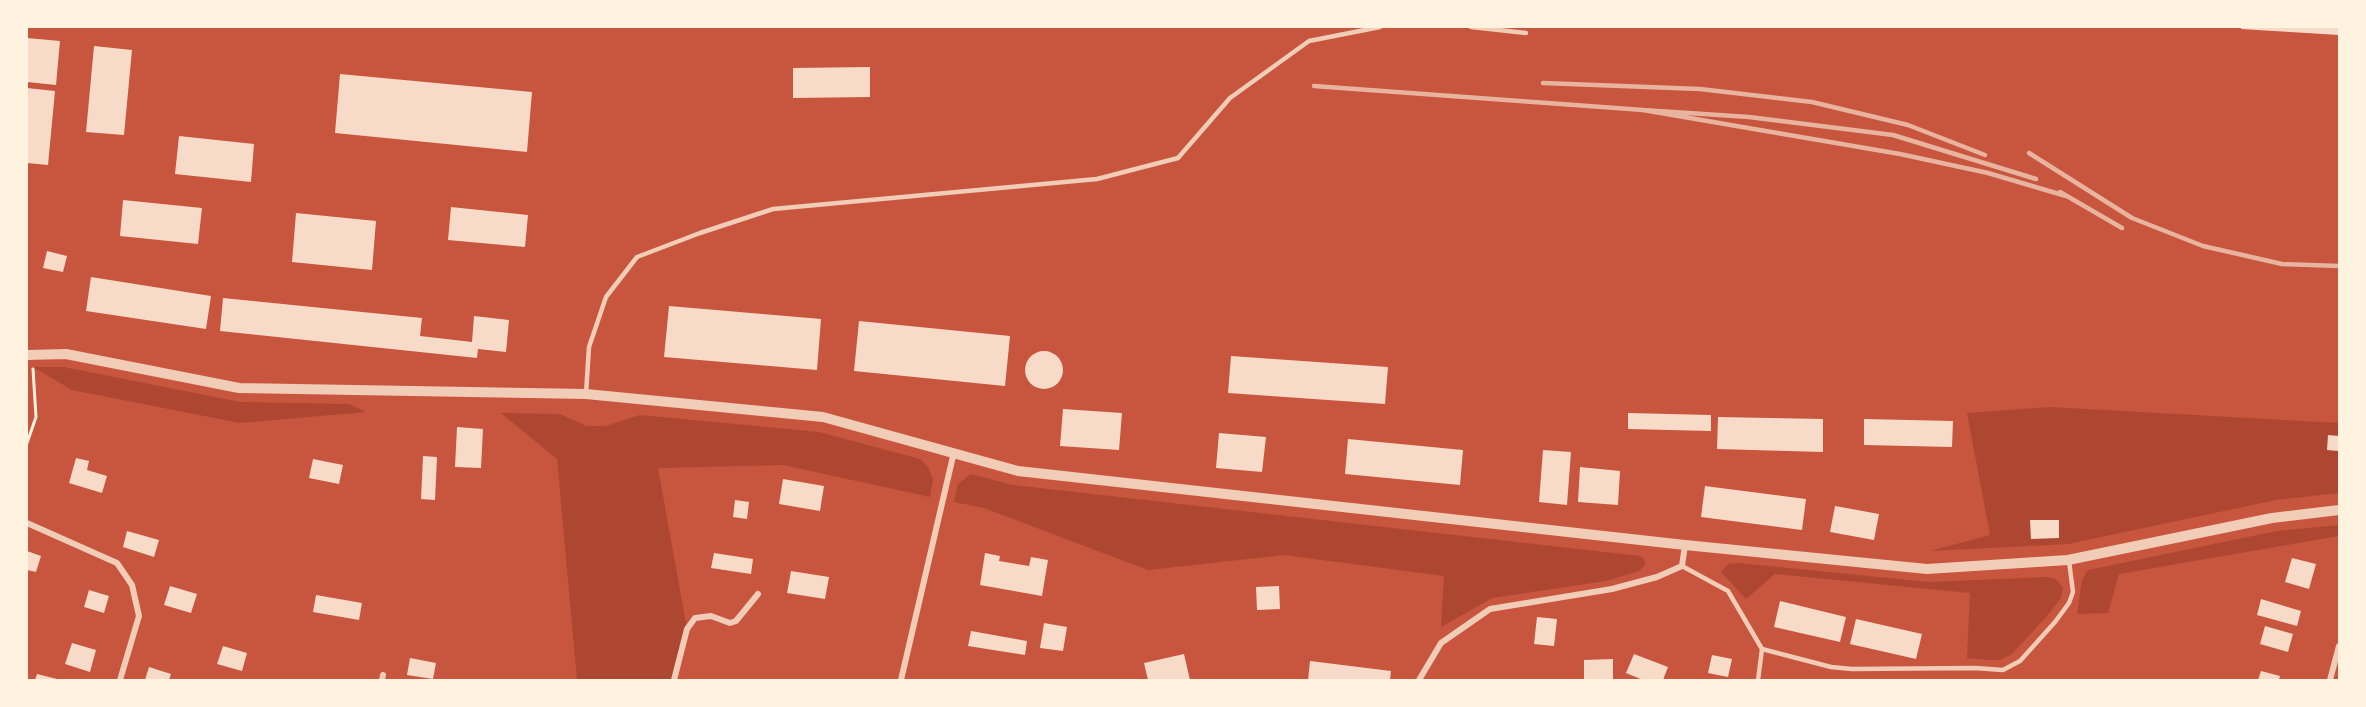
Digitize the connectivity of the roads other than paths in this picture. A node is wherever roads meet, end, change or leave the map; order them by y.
1 (1380, 27) edge
2 (1471, 27) edge
3 (1526, 33) dead end
4 (30, 355) edge
5 (586, 394) junction
6 (954, 451) junction
7 (2339, 510) edge
8 (27, 523) edge
9 (1685, 545) junction
10 (2068, 560) junction
11 (1682, 566) junction
12 (758, 594) dead end
13 (2339, 646) edge
14 (1762, 649) junction
15 (120, 680) edge
16 (674, 680) edge
17 (901, 680) edge
18 (1419, 680) edge
19 (1758, 680) edge
20 (2330, 680) edge

1 - 5 lane
2 - 3 lane
4 - 5 street
5 - 6 street
6 - 9 street
6 - 17 street
7 - 10 street
8 - 15 street
9 - 10 street
9 - 11 street
10 - 14 lane
11 - 14 lane
11 - 18 street
12 - 16 street
13 - 20 street
14 - 19 lane

